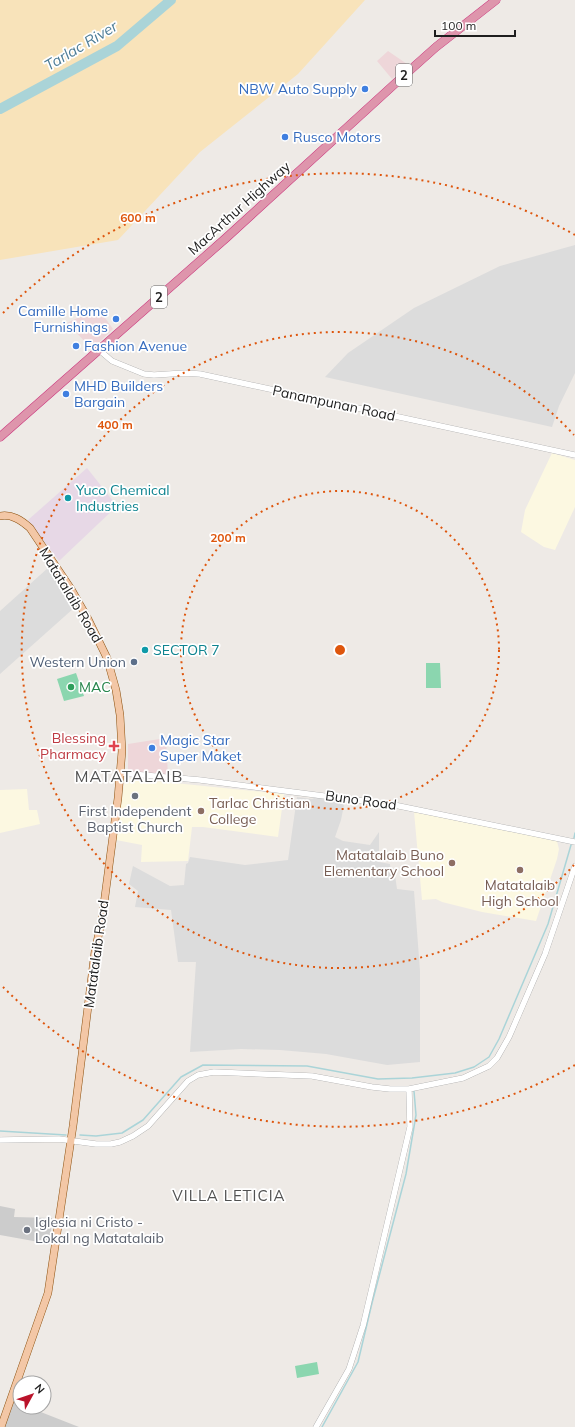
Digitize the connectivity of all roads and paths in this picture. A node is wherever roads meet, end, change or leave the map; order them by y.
1 (496, 0) edge
2 (98, 349) junction
3 (0, 437) edge
4 (575, 455) edge
5 (0, 516) edge
6 (120, 773) junction
7 (575, 842) edge
8 (575, 866) edge
9 (409, 1088) junction
10 (0, 1140) edge
11 (71, 1141) junction
12 (1, 1427) edge
13 (316, 1427) edge

1 - 2 highway, MacArthur Highway / 2
2 - 3 highway, MacArthur Highway / 2
2 - 4 street, Panampunan Road
5 - 6 main road, Matatalaib Road
6 - 7 street, Buno Road
6 - 11 main road, Matatalaib Road
8 - 9 street
9 - 11 street
9 - 13 street
10 - 11 street
11 - 12 main road, Matatalaib Road

